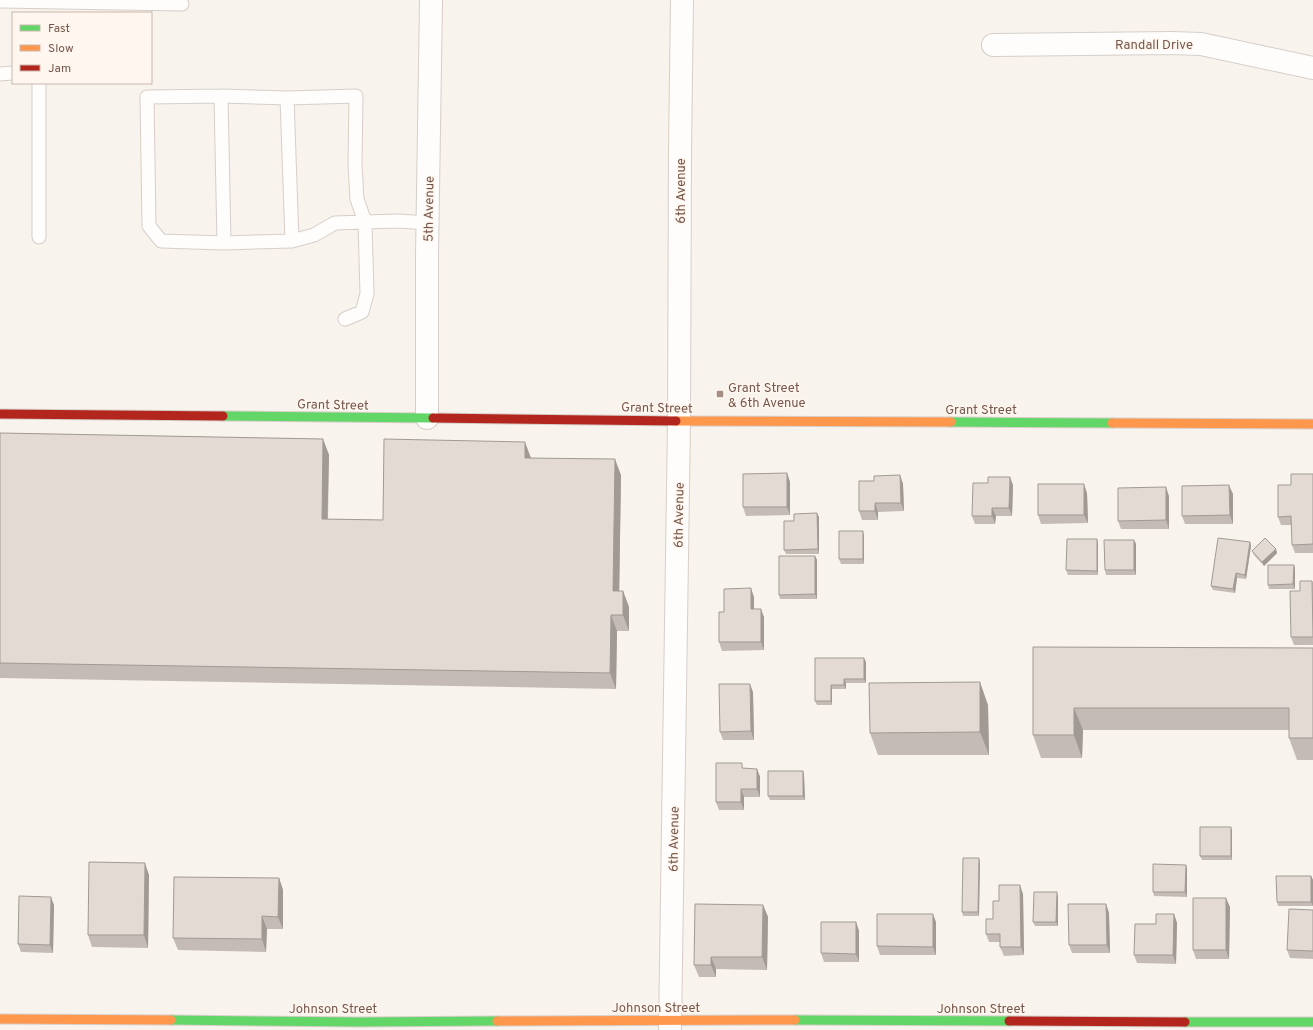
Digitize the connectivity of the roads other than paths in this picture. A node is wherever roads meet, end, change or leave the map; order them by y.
1 (431, 0) edge
2 (682, 0) edge
3 (0, 1) edge
4 (182, 4) dead end
5 (993, 45) dead end
6 (1313, 68) edge
7 (12, 73) edge
8 (0, 74) edge
9 (39, 84) edge
10 (221, 96) junction
11 (287, 98) junction
12 (365, 222) junction
13 (428, 223) junction
14 (39, 237) dead end
15 (292, 241) junction
16 (224, 243) junction
17 (345, 319) dead end
18 (0, 414) edge
19 (427, 418) junction
20 (679, 421) junction
21 (1313, 424) edge
22 (0, 1019) edge
23 (1313, 1022) edge
24 (670, 1025) edge

1 - 13 street, 5th Avenue
2 - 20 street, 6th Avenue
3 - 4 lane
5 - 6 street, Randall Drive
7 - 8 lane
9 - 14 lane
10 - 11 lane
10 - 16 lane
10 - 16 lane
11 - 12 lane
11 - 15 lane
12 - 13 lane
12 - 15 lane
12 - 17 lane
13 - 19 street, 5th Avenue
15 - 16 lane
18 - 19 street, Grant Street
19 - 20 street, Grant Street
20 - 21 street, Grant Street
20 - 24 street, 6th Avenue
22 - 24 street, Johnson Street
23 - 24 street, Johnson Street

